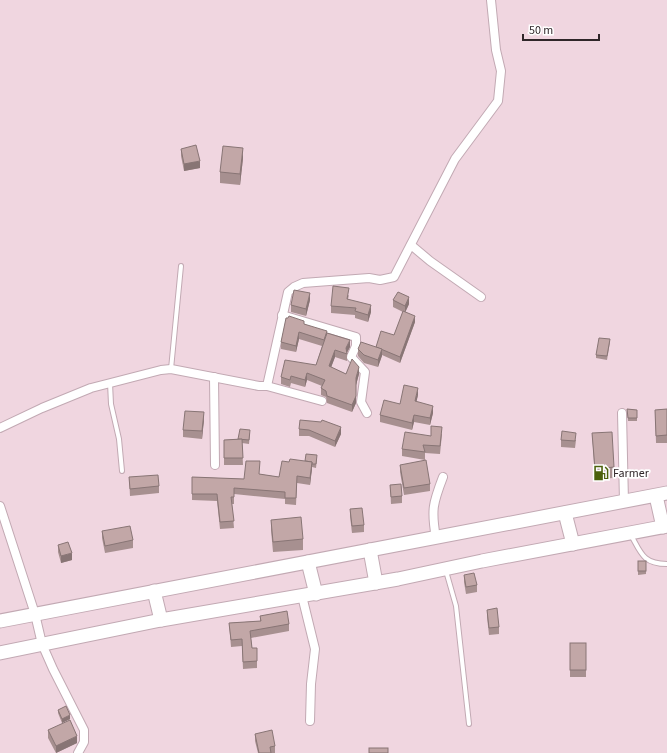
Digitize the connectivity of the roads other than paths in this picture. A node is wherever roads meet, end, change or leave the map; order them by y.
1 (491, 0) edge
2 (411, 244) junction
3 (182, 266) dead end
4 (481, 297) dead end
5 (282, 315) junction
6 (171, 369) junction
7 (214, 377) junction
8 (110, 383) junction
9 (267, 386) junction
10 (322, 401) dead end
11 (367, 413) dead end
12 (622, 413) dead end
13 (0, 428) edge
14 (215, 465) dead end
15 (122, 471) dead end
16 (443, 477) dead end
17 (661, 494) edge
18 (624, 502) junction
19 (0, 506) edge
20 (565, 513) junction
21 (665, 527) edge
22 (630, 533) junction
23 (436, 538) junction
24 (573, 544) junction
25 (370, 550) junction
26 (308, 562) junction
27 (667, 564) edge
28 (445, 569) junction
29 (376, 583) junction
30 (154, 591) junction
31 (316, 594) junction
32 (302, 596) junction
33 (35, 614) junction
34 (161, 620) junction
35 (0, 621) edge
36 (42, 644) junction
37 (0, 653) edge
38 (310, 720) dead end
39 (469, 724) dead end
40 (78, 753) edge

1 - 2 street
2 - 4 street
2 - 5 street
3 - 6 lane
5 - 9 street
5 - 11 street
6 - 7 street
6 - 8 street
7 - 9 street
7 - 14 street
8 - 13 street
8 - 15 lane
9 - 10 street
12 - 18 street
16 - 23 street
17 - 18 main road
17 - 21 main road
18 - 20 main road
19 - 33 street
20 - 23 main road
20 - 24 main road
21 - 22 main road
22 - 24 main road
22 - 27 lane
23 - 25 main road
24 - 28 main road
25 - 26 main road
25 - 29 main road
26 - 30 main road
26 - 31 main road
28 - 29 main road
28 - 39 lane
29 - 31 main road
30 - 33 main road
30 - 34 main road
31 - 32 main road
32 - 34 main road
32 - 38 street
33 - 35 main road
33 - 36 street
34 - 36 main road
36 - 37 main road
36 - 40 street

